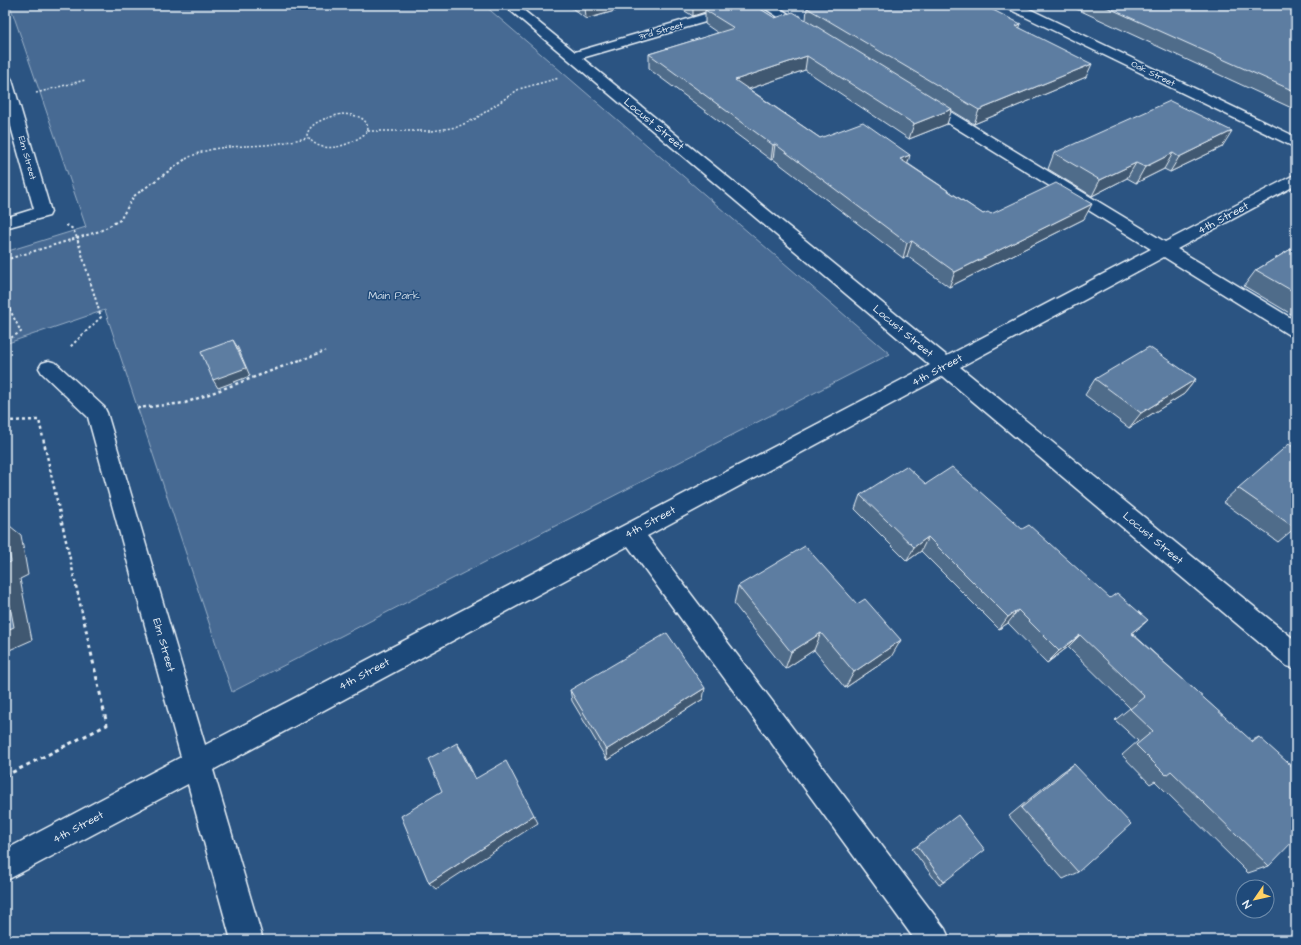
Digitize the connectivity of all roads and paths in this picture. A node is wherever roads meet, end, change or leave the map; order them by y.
1 (510, 5) edge
2 (749, 5) edge
3 (766, 5) edge
4 (1011, 5) edge
5 (820, 38) edge
6 (572, 57) junction
7 (560, 78) dead end
8 (5, 80) edge
9 (86, 80) dead end
10 (914, 96) edge
11 (10, 99) junction
12 (368, 131) junction
13 (308, 138) junction
14 (1296, 143) edge
15 (1296, 179) edge
16 (43, 212) junction
17 (5, 223) edge
18 (77, 238) junction
19 (1164, 249) junction
20 (5, 260) edge
21 (5, 279) edge
22 (1296, 330) edge
23 (5, 341) edge
24 (325, 351) dead end
25 (945, 366) junction
26 (49, 368) joint
27 (138, 408) dead end
28 (5, 420) edge
29 (631, 532) junction
30 (1296, 657) edge
31 (198, 763) junction
32 (5, 776) edge
33 (5, 866) edge
34 (247, 940) edge
35 (934, 940) edge

1 - 6 street, Locust Street
2 - 6 street, 3rd Street
3 - 5 street
4 - 14 street, Oak Street
6 - 25 street, Locust Street
7 - 12 path
8 - 11 street, Elm Street
9 - 11 path
10 - 19 street
11 - 16 street, Elm Street
12 - 13 path
12 - 13 path
13 - 18 path
15 - 19 street, 4th Street
16 - 17 street
16 - 18 path
18 - 20 path
18 - 26 path
19 - 22 street
19 - 25 street, 4th Street
21 - 23 path
24 - 27 path
25 - 29 street, 4th Street
25 - 30 street, Locust Street
26 - 31 street, Elm Street
28 - 32 path
29 - 31 street, 4th Street
29 - 35 street
31 - 33 street, 4th Street
31 - 34 street, Elm Street

